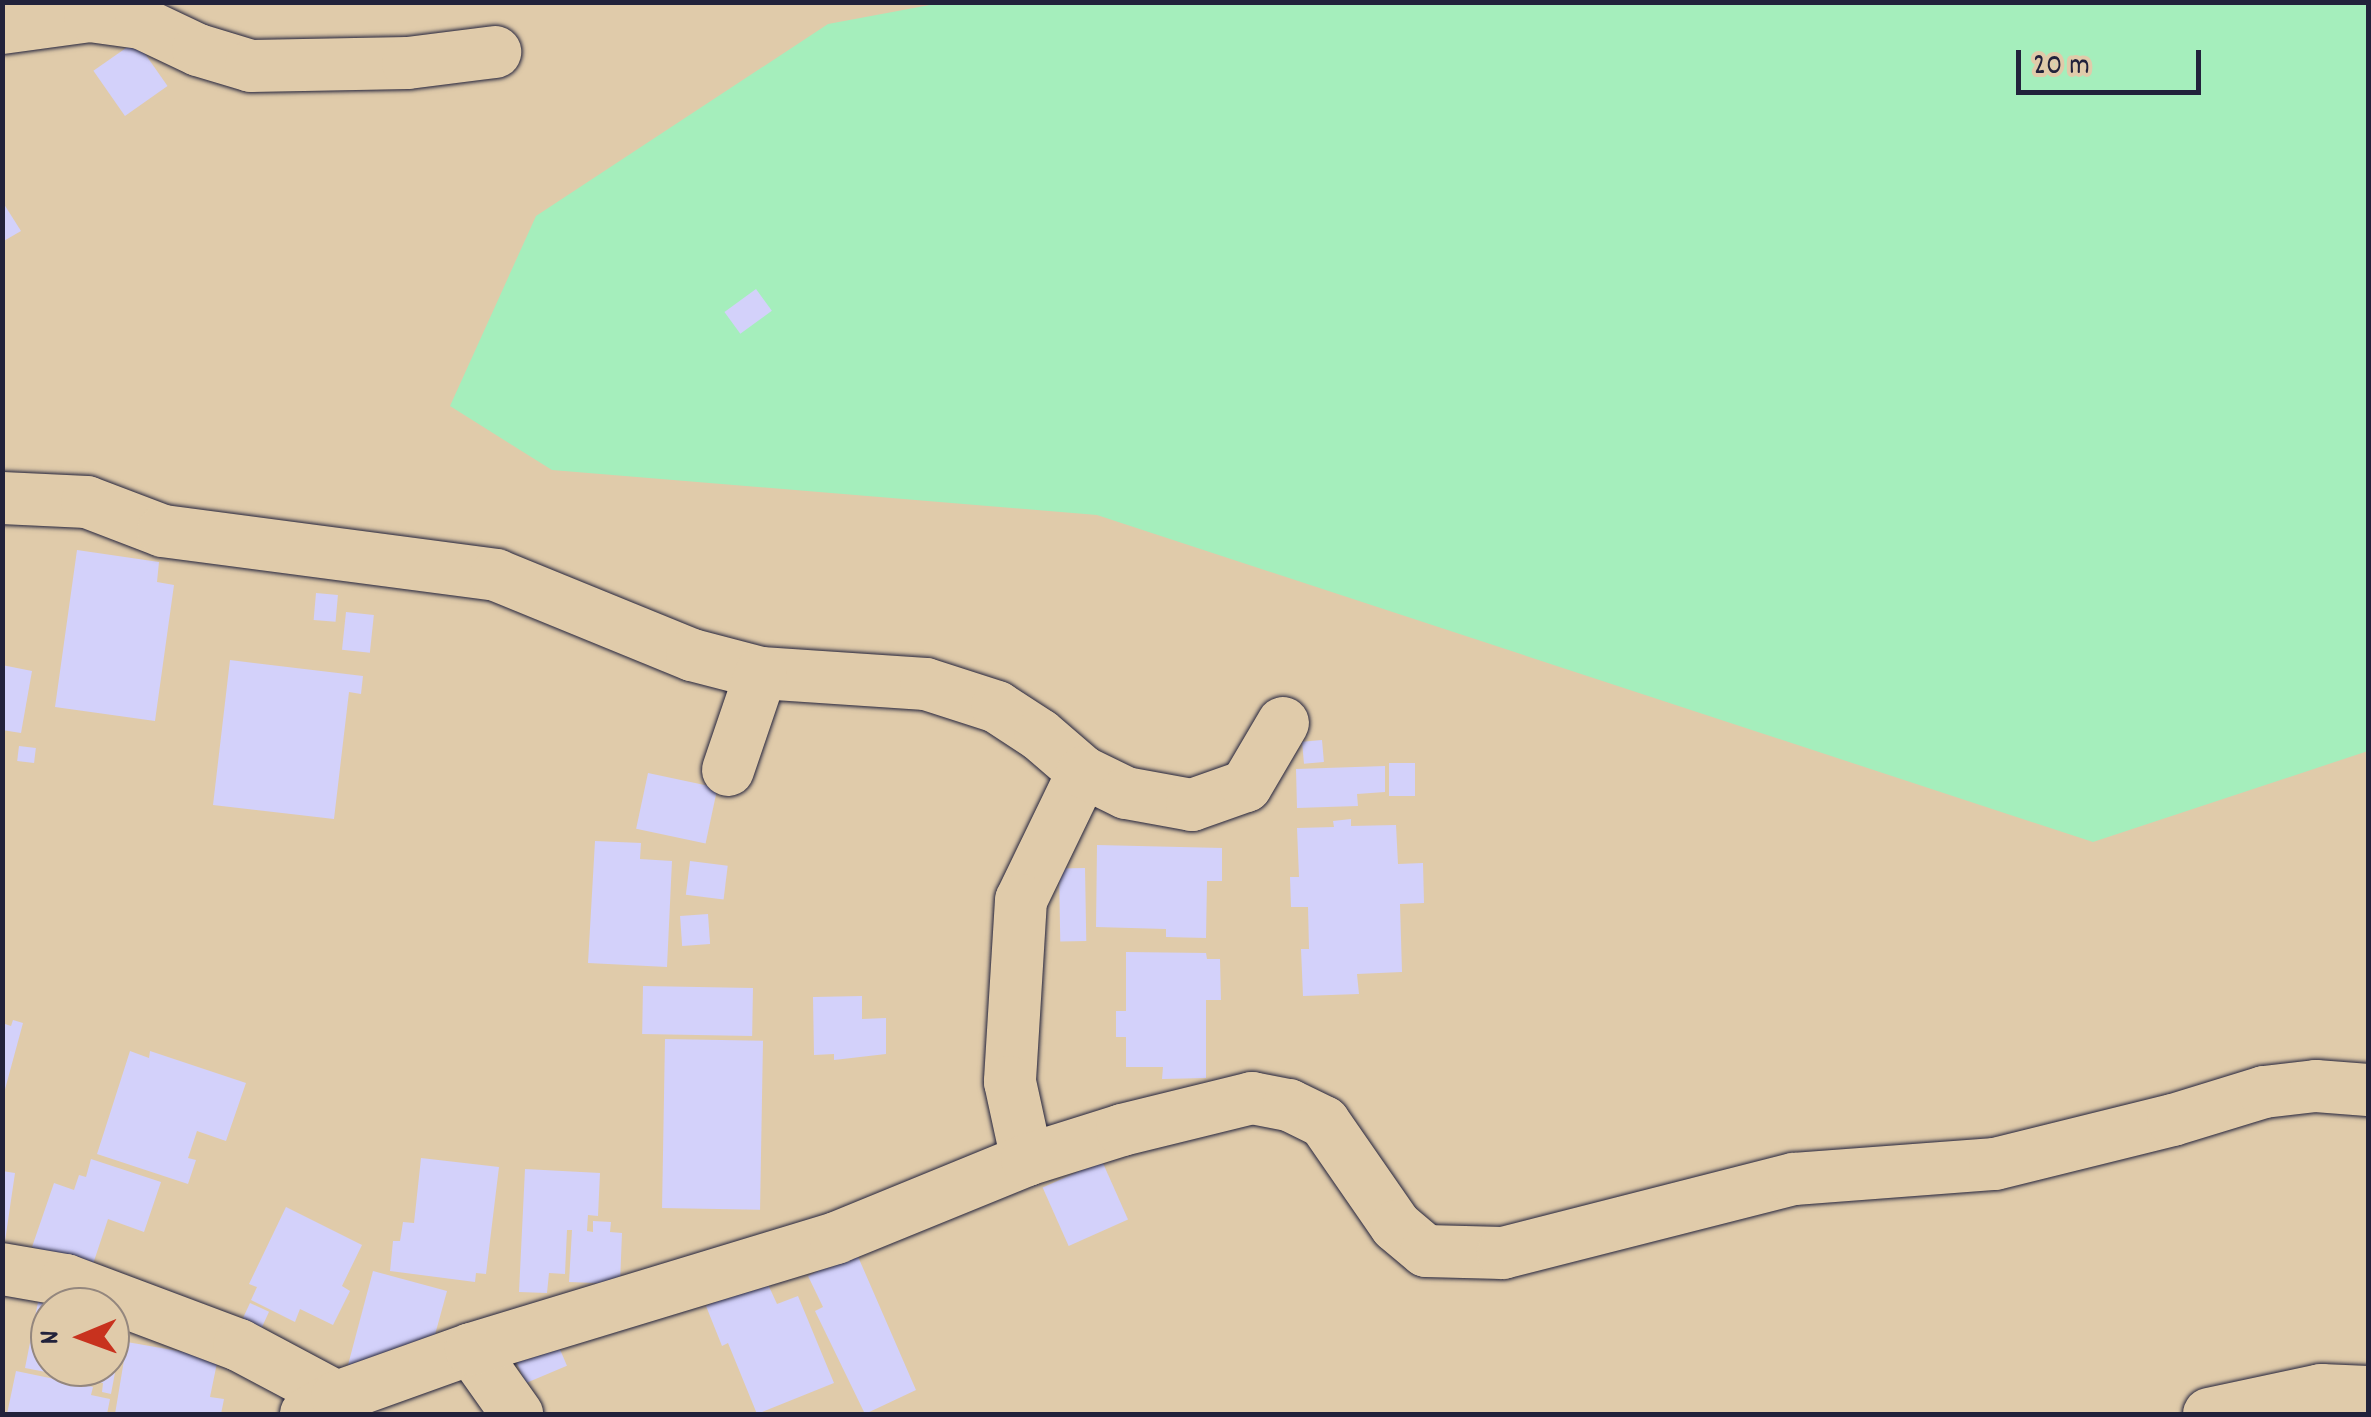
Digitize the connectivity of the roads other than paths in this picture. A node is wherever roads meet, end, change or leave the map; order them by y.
1 (2, 28) edge
2 (495, 52) dead end
3 (2, 498) edge
4 (761, 672) junction
5 (1283, 722) dead end
6 (728, 770) dead end
7 (1082, 772) junction
8 (2368, 1090) edge
9 (1028, 1160) junction
10 (2, 1269) edge
11 (472, 1349) junction
12 (2368, 1392) edge
13 (322, 1406) edge
14 (517, 1414) edge
15 (2209, 1414) edge

1 - 2 street
3 - 4 street
4 - 6 street
4 - 7 street
5 - 7 street
7 - 9 street
8 - 9 street
9 - 11 street
10 - 13 street
11 - 13 street
11 - 14 street
12 - 15 street

